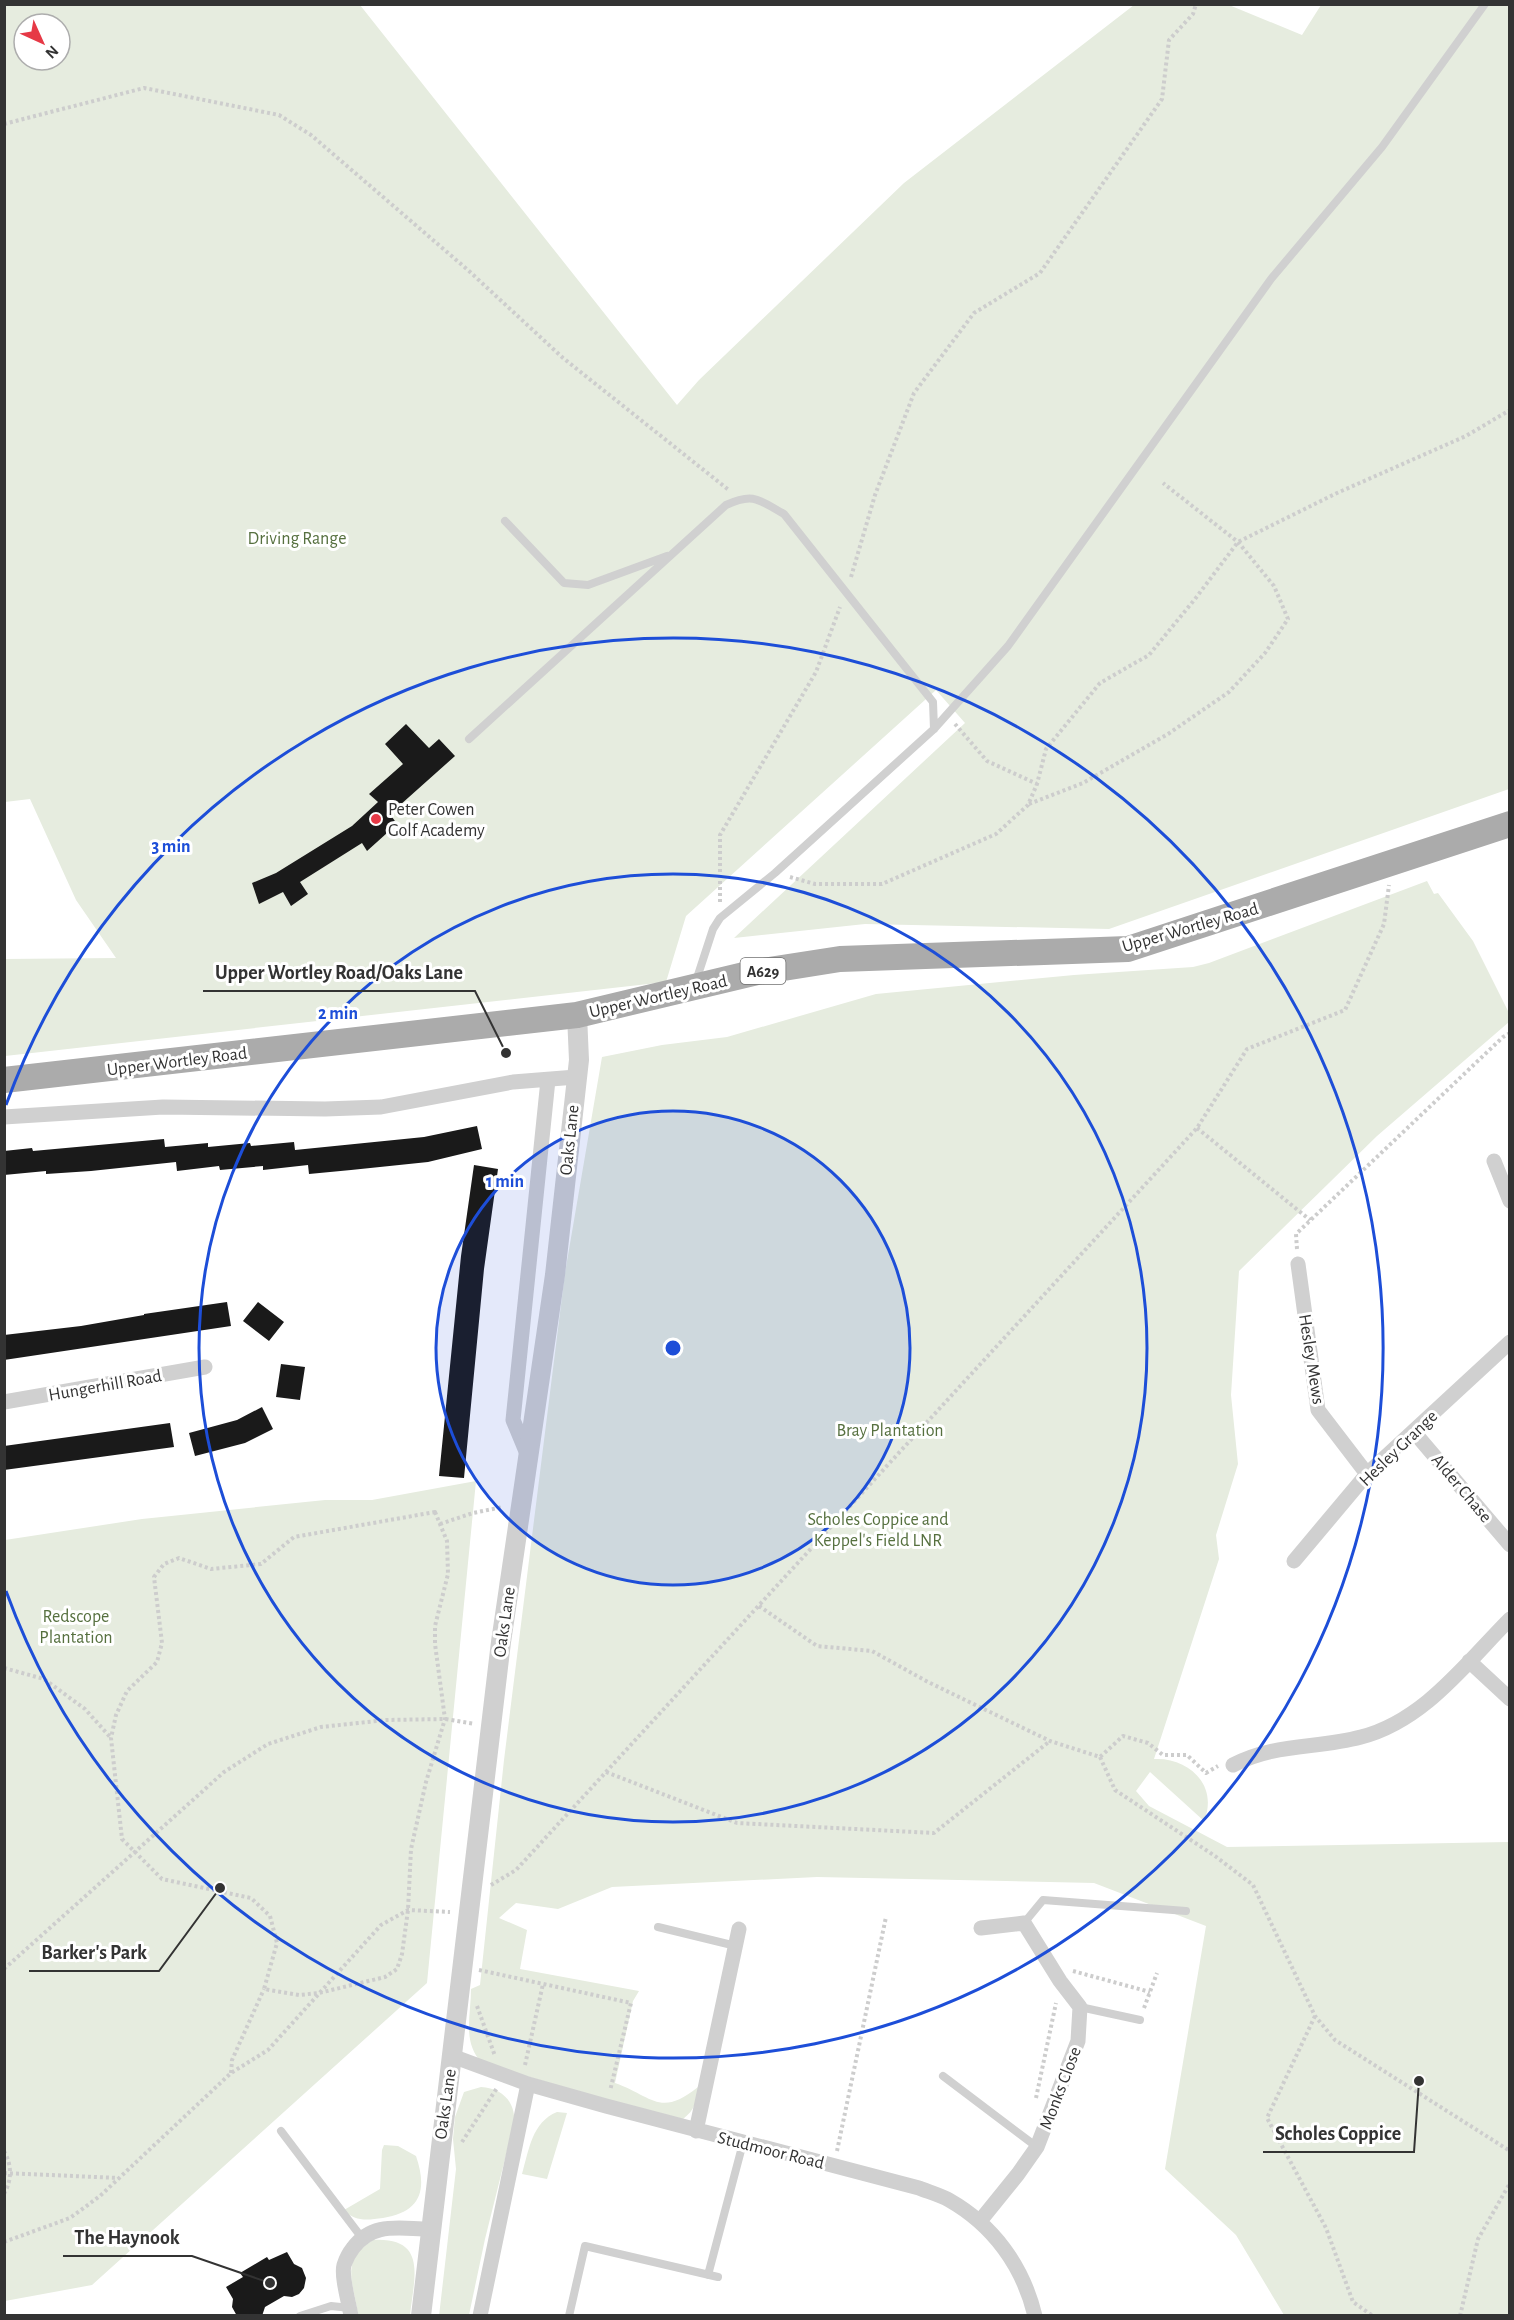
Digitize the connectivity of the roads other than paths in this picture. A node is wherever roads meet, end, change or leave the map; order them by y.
1 (1485, 4) edge
2 (505, 521) dead end
3 (672, 555) junction
4 (934, 729) junction
5 (469, 740) dead end
6 (1509, 824) edge
7 (693, 988) junction
8 (577, 1015) junction
9 (576, 1077) junction
10 (4, 1080) edge
11 (548, 1080) junction
12 (4, 1117) edge
13 (1494, 1161) dead end
14 (1509, 1202) edge
15 (1298, 1264) road end
16 (1509, 1342) edge
17 (205, 1367) dead end
18 (4, 1402) edge
19 (1414, 1432) junction
20 (529, 1459) junction
21 (1367, 1474) junction
22 (1509, 1545) edge
23 (1294, 1561) dead end
24 (1509, 1619) edge
25 (1469, 1661) junction
26 (1509, 1699) edge
27 (1233, 1765) road end
28 (1186, 1911) dead end
29 (1024, 1923) junction
30 (658, 1927) dead end
31 (981, 1928) dead end
32 (739, 1929) dead end
33 (736, 1946) junction
34 (1080, 2007) junction
35 (1140, 2020) road end
36 (452, 2056) junction
37 (943, 2076) dead end
38 (525, 2082) junction
39 (281, 2131) dead end
40 (696, 2131) junction
41 (743, 2143) junction
42 (1037, 2147) junction
43 (980, 2221) junction
44 (430, 2229) junction
45 (362, 2238) junction
46 (708, 2275) junction
47 (718, 2277) dead end
48 (350, 2312) edge
49 (300, 2316) edge
50 (421, 2316) edge
51 (480, 2316) edge
52 (569, 2316) edge
53 (1035, 2316) edge

1 - 4 lane
2 - 3 lane
3 - 4 lane
3 - 5 lane
4 - 7 lane
6 - 7 main road, Upper Wortley Road / A629
7 - 8 main road, Upper Wortley Road / A629
8 - 9 street, Oaks Lane
8 - 10 main road, Upper Wortley Road / A629
9 - 11 street
9 - 20 street, Oaks Lane
11 - 12 street
11 - 20 street
13 - 14 street
15 - 21 street, Hesley Mews
16 - 19 street, Hesley Grange
17 - 18 street, Hungerhill Road
19 - 21 street, Hesley Grange
19 - 22 street, Alder Chase
20 - 36 street, Oaks Lane
21 - 23 street, Hesley Grange
24 - 25 street
25 - 26 street
25 - 27 street
28 - 29 lane
29 - 31 street
29 - 34 street
30 - 33 lane
32 - 33 street
33 - 40 street
34 - 35 lane
34 - 42 street, Monks Close
36 - 38 street, Studmoor Road
36 - 44 street, Oaks Lane
37 - 42 lane
38 - 40 street, Studmoor Road
38 - 51 street
39 - 45 lane
40 - 41 street, Studmoor Road
41 - 43 street, Studmoor Road
41 - 46 lane
42 - 43 street, Monks Close
43 - 53 street, Studmoor Road
44 - 45 street
44 - 50 street, Oaks Lane
45 - 48 street
46 - 47 lane
46 - 52 lane
48 - 49 lane

